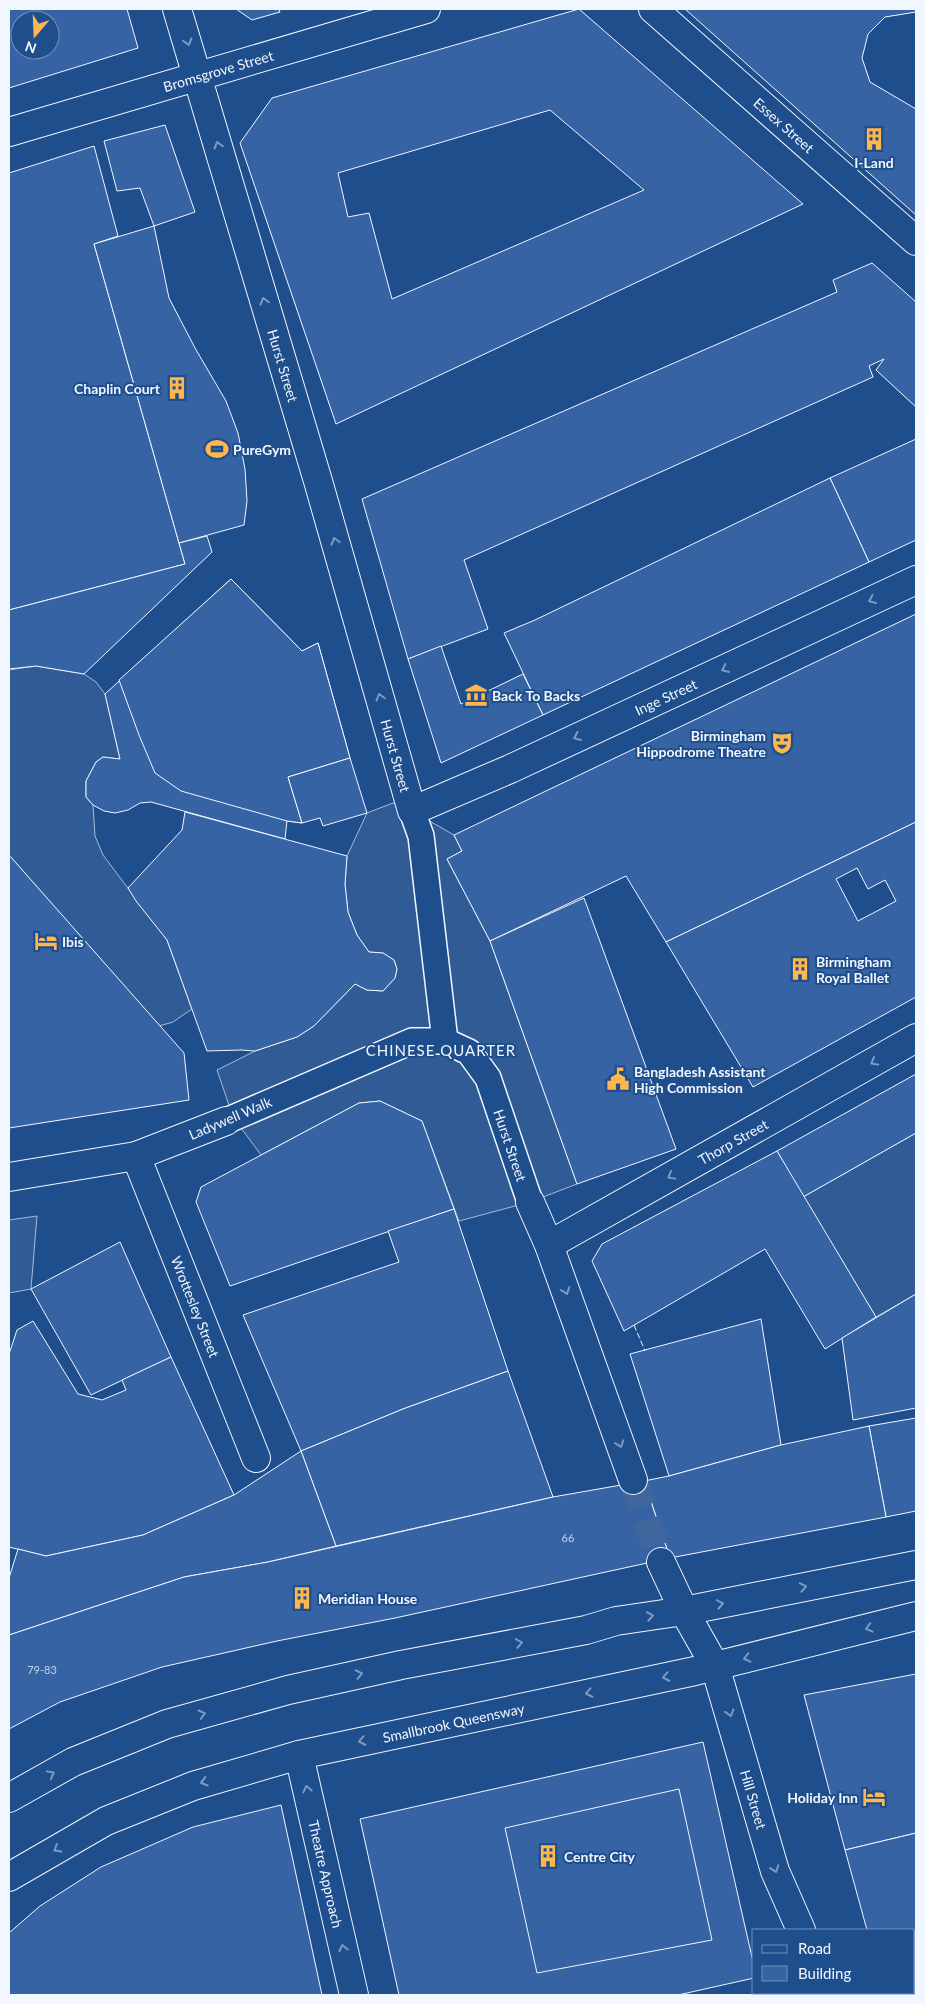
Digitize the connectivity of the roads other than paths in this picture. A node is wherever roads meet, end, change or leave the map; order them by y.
1 (178, 9) edge
2 (426, 9) edge
3 (653, 9) edge
4 (198, 76) junction
5 (9, 132) edge
6 (916, 241) edge
7 (916, 580) edge
8 (412, 811) junction
9 (916, 1038) edge
10 (445, 1041) junction
11 (226, 1121) joint
12 (136, 1156) junction
13 (9, 1178) edge
14 (530, 1202) joint
15 (549, 1245) junction
16 (256, 1458) dead end
17 (632, 1480) tunnel mouth
18 (661, 1562) tunnel mouth
19 (916, 1565) edge
20 (684, 1611) junction
21 (916, 1616) edge
22 (715, 1666) junction
23 (299, 1754) junction
24 (9, 1798) edge
25 (9, 1877) edge
26 (801, 1929) edge
27 (354, 1995) edge

1 -> 4 street, Hurst Street
2 - 4 street, Bromsgrove Street
3 - 6 street, Essex Street
4 - 5 street, Bromsgrove Street
8 -> 4 street, Hurst Street
7 -> 8 street, Inge Street
8 - 10 street, Hurst Street
9 -> 15 street, Thorp Street
10 - 11 street, Ladywell Walk
10 - 14 street, Hurst Street
11 - 12 street, Ladywell Walk
12 - 13 street, Ladywell Walk
12 - 16 street, Wrottesley Street
14 - 15 street, Hurst Street
15 -> 17 street, Hurst Street
18 - 20 street
20 -> 19 street
20 - 22 street, Hill Street
24 -> 20 street
21 -> 22 street, Smallbrook Queensway
22 -> 23 street, Smallbrook Queensway
22 -> 26 street, Hill Street
23 -> 25 street, Smallbrook Queensway
27 -> 23 street, Theatre Approach

